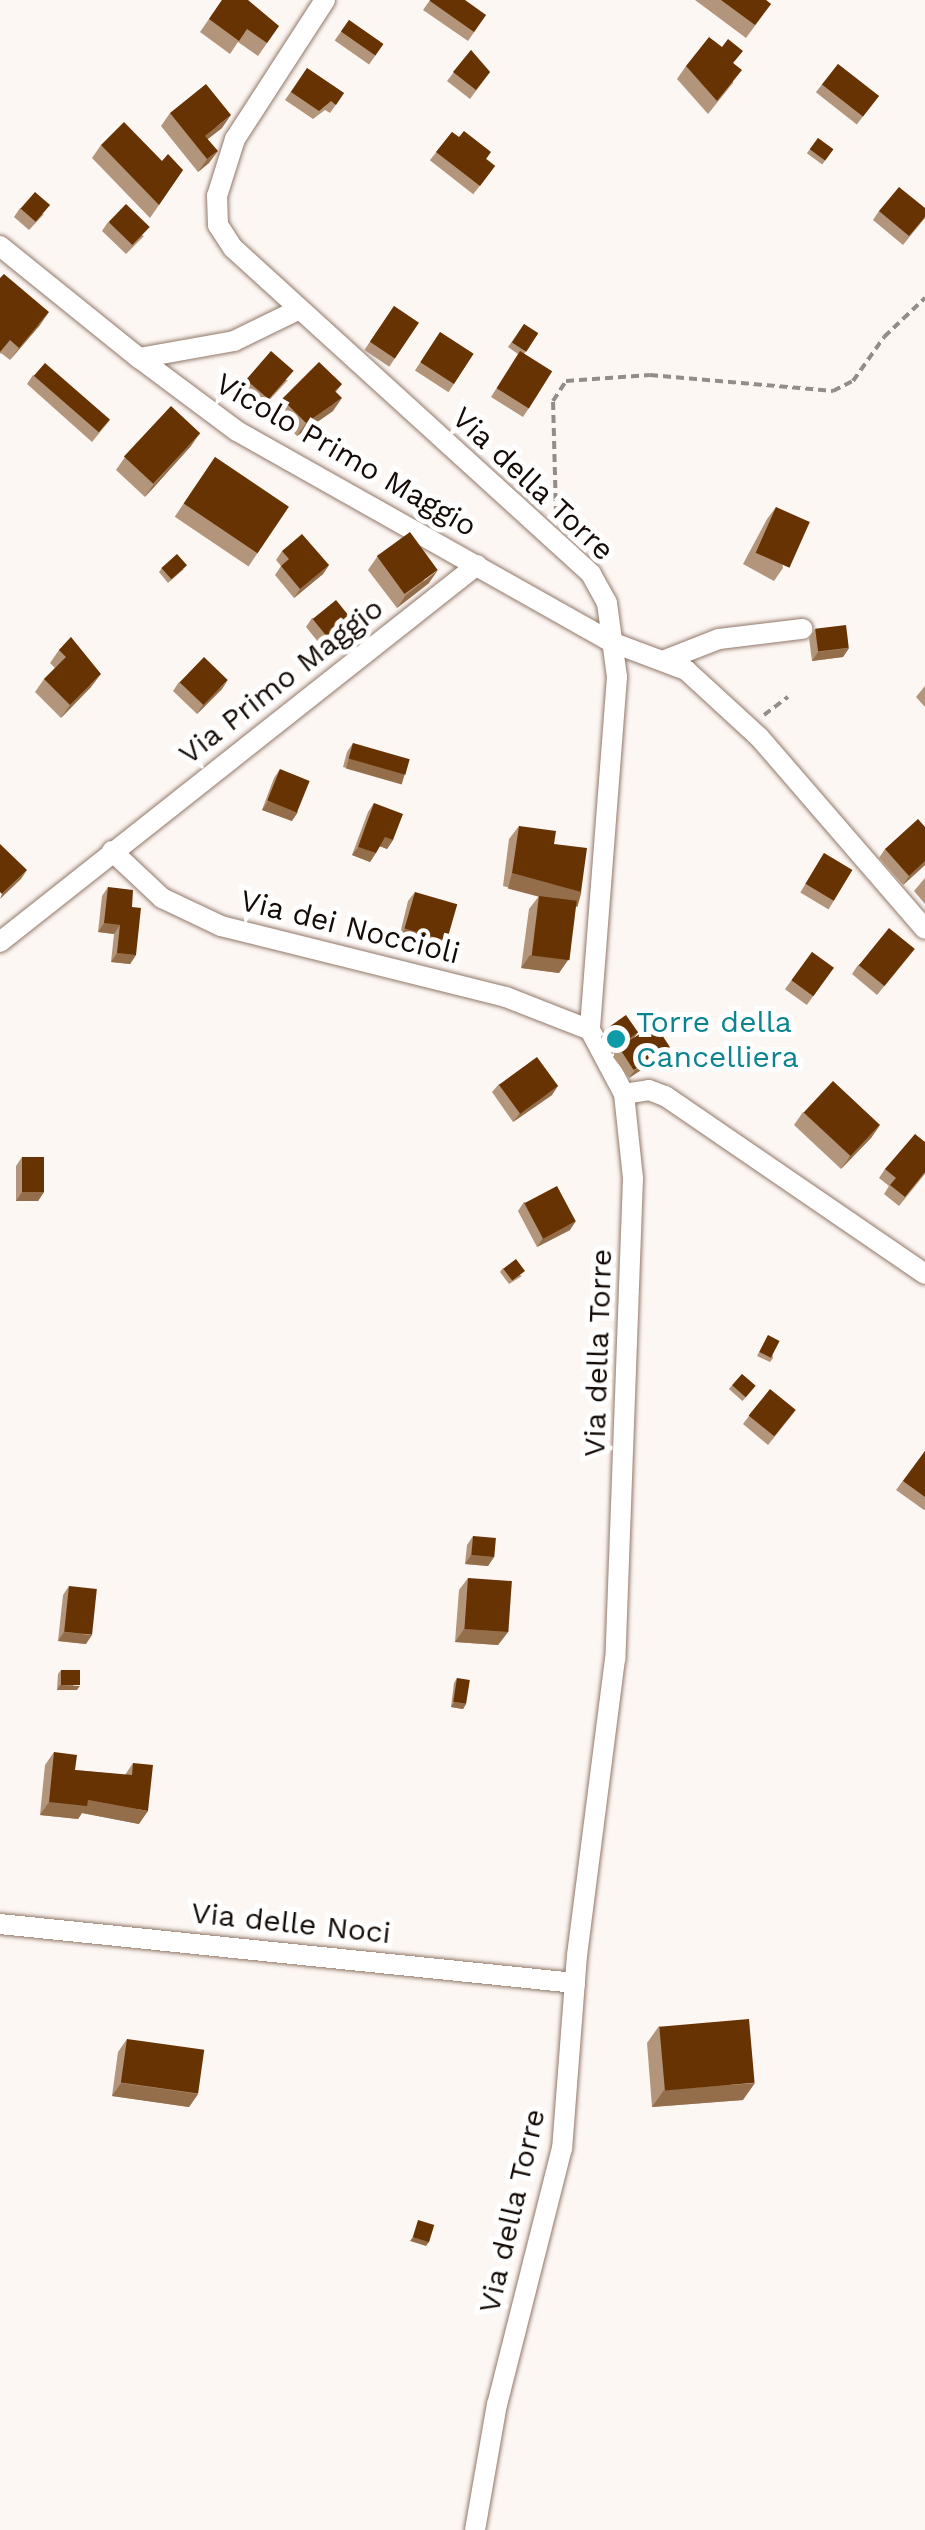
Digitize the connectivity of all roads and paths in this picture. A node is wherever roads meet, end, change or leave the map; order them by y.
1 (325, 0) edge
2 (0, 246) edge
3 (925, 298) edge
4 (300, 310) junction
5 (138, 358) junction
6 (556, 540) junction
7 (477, 565) junction
8 (802, 629) dead end
9 (614, 643) junction
10 (665, 660) junction
11 (788, 697) dead end
12 (747, 727) junction
13 (112, 851) junction
14 (925, 928) edge
15 (0, 942) edge
16 (590, 1030) junction
17 (624, 1094) junction
18 (925, 1274) edge
19 (0, 1924) edge
20 (575, 1983) junction
21 (475, 2530) edge

1 - 4 street, Via della Torre
2 - 5 street, Vicolo Primo Maggio
3 - 6 path
4 - 5 street
4 - 6 street, Via della Torre
5 - 7 street, Vicolo Primo Maggio
6 - 9 street, Via della Torre
7 - 9 street
7 - 13 street, Via Primo Maggio
8 - 10 street
9 - 10 street
9 - 16 street, Via della Torre
10 - 12 street
11 - 12 path
12 - 14 street
13 - 15 street, Via Primo Maggio
13 - 16 street, Via dei Noccioli
16 - 17 street, Via della Torre
17 - 18 street
17 - 20 street, Via della Torre
19 - 20 street, Via delle Noci
20 - 21 street, Via della Torre

